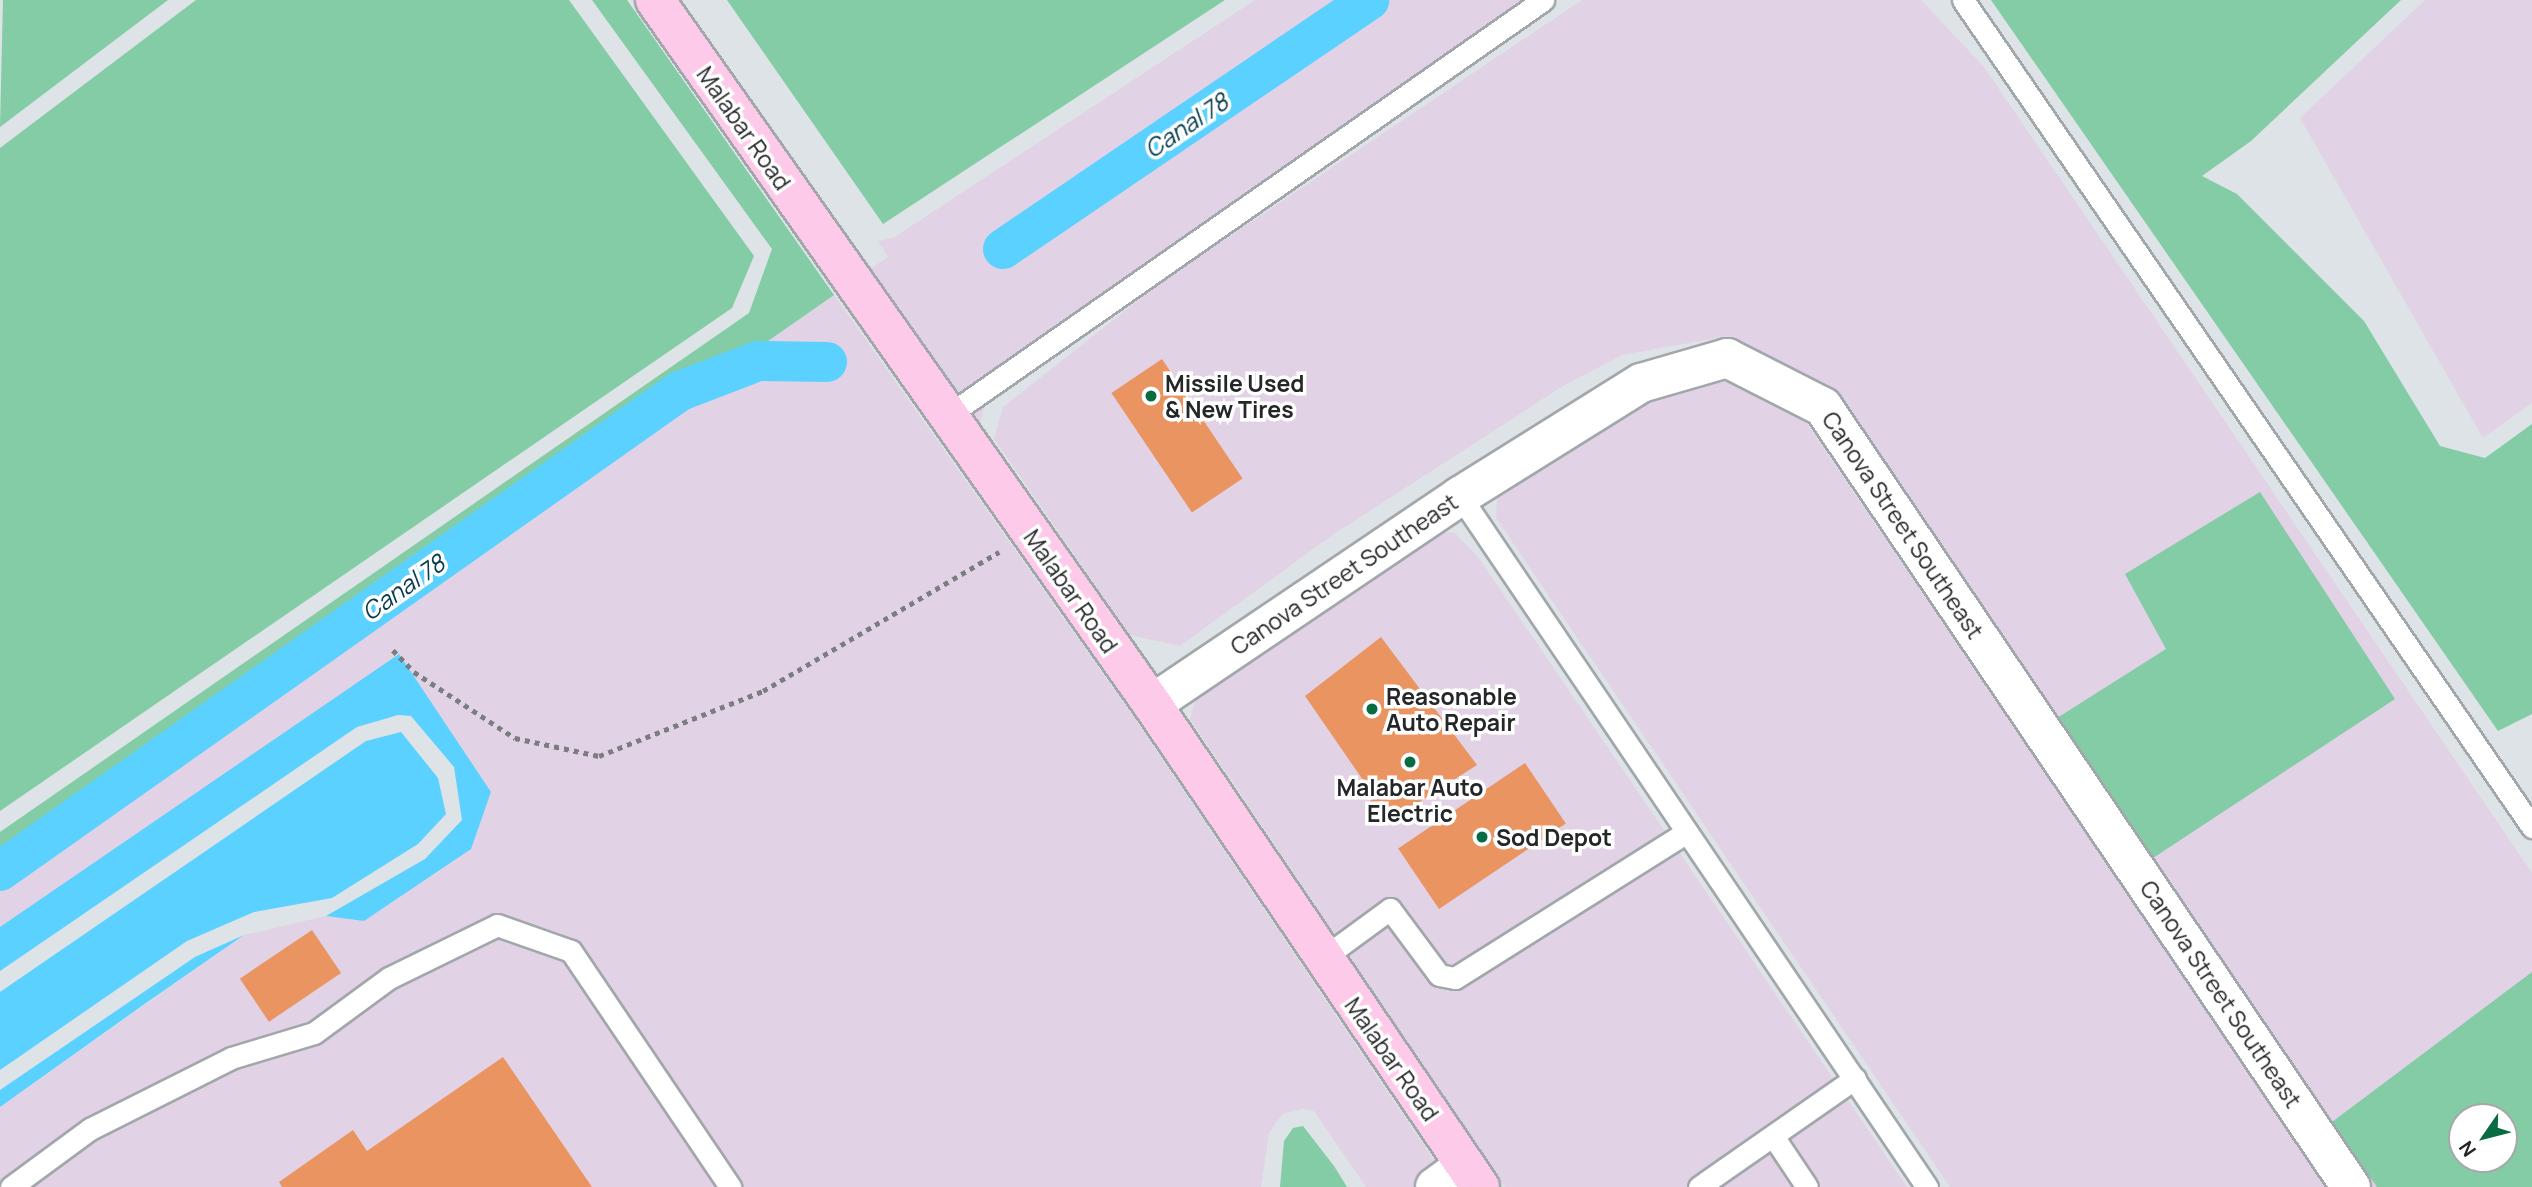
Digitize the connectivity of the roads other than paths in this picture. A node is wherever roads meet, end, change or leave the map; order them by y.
1 (655, 0) edge
2 (1543, 0) edge
3 (1964, 0) edge
4 (947, 416) junction
5 (1460, 496) junction
6 (1152, 704) junction
7 (2532, 827) edge
8 (1687, 832) junction
9 (1322, 958) junction
10 (1854, 1078) junction
11 (1773, 1136) junction
12 (1460, 1180) edge
13 (11, 1187) edge
14 (730, 1187) edge
15 (1699, 1187) edge
16 (1807, 1187) edge
17 (1927, 1187) edge
18 (2351, 1187) edge

1 - 4 main road, Malabar Road
2 - 4 lane
3 - 7 lane
4 - 6 main road, Malabar Road
5 - 6 street, Canova Street Southeast
5 - 8 lane
5 - 18 street, Canova Street Southeast
6 - 9 main road, Malabar Road
8 - 9 lane
8 - 10 lane
9 - 12 main road, Malabar Road
10 - 11 lane
10 - 17 lane
11 - 15 lane
11 - 16 lane
13 - 14 lane

